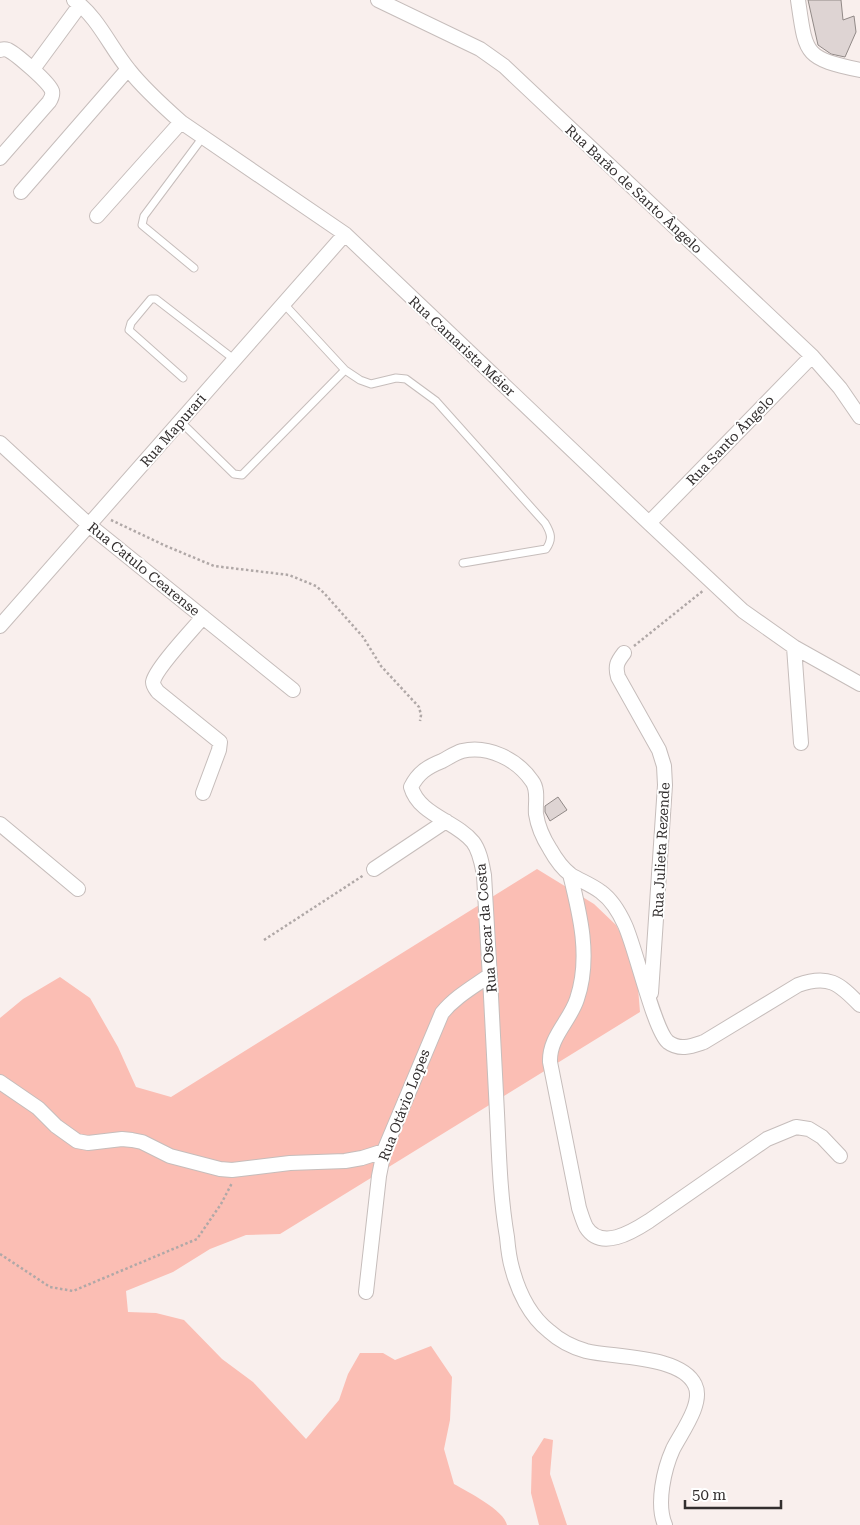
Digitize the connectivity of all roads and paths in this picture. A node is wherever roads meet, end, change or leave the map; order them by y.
1 (378, 0) edge
2 (798, 0) edge
3 (77, 2) edge
4 (0, 50) edge
5 (33, 69) junction
6 (128, 69) junction
7 (860, 70) edge
8 (181, 122) junction
9 (203, 137) junction
10 (0, 158) edge
11 (21, 192) dead end
12 (98, 216) dead end
13 (345, 234) junction
14 (194, 268) dead end
15 (284, 304) junction
16 (812, 356) junction
17 (235, 360) junction
18 (345, 370) junction
19 (183, 378) dead end
20 (860, 416) edge
21 (181, 420) junction
22 (0, 443) edge
23 (99, 513) junction
24 (649, 523) junction
25 (89, 525) junction
26 (463, 563) dead end
27 (713, 583) junction
28 (203, 617) junction
29 (0, 626) edge
30 (794, 647) junction
31 (624, 653) joint
32 (860, 684) edge
33 (293, 690) dead end
34 (420, 721) dead end
35 (801, 743) dead end
36 (203, 793) dead end
37 (446, 821) junction
38 (0, 824) edge
39 (374, 869) joint
40 (570, 874) junction
41 (78, 889) dead end
42 (264, 940) dead end
43 (490, 975) junction
44 (650, 1001) junction
45 (860, 1005) edge
46 (0, 1082) edge
47 (384, 1151) junction
48 (840, 1156) dead end
49 (240, 1169) junction
50 (0, 1254) edge
51 (366, 1292) dead end
52 (665, 1525) edge

1 - 16 street, Rua Barão de Santo Ângelo
2 - 7 street
3 - 5 street
3 - 6 street, Rua Camarista Méier
4 - 5 street
5 - 10 street
6 - 8 street, Rua Camarista Méier
6 - 11 street
8 - 9 street, Rua Camarista Méier
8 - 12 street
9 - 13 street, Rua Camarista Méier
9 - 14 lane
13 - 15 street, Rua Mapurari
13 - 24 street, Rua Camarista Méier
15 - 17 street, Rua Mapurari
15 - 18 lane
16 - 20 street, Rua Barão de Santo Ângelo
16 - 24 street, Rua Santo Ângelo
17 - 19 lane
17 - 21 street, Rua Mapurari
18 - 21 lane
18 - 26 lane
21 - 23 street, Rua Mapurari
22 - 25 street, Rua Catulo Cearense
23 - 25 street, Rua Mapurari
23 - 34 path
24 - 27 street, Rua Camarista Méier
25 - 28 street, Rua Catulo Cearense
25 - 29 street, Rua Mapurari
27 - 30 street, Rua Camarista Méier
27 - 31 path
28 - 33 street, Rua Catulo Cearense
28 - 36 street
30 - 32 street, Rua Camarista Méier
30 - 35 street
31 - 44 street, Rua Julieta Rezende
37 - 39 street
37 - 40 street, Rua Oscar da Costa
37 - 43 street, Rua Oscar da Costa
38 - 41 street
39 - 42 path
40 - 44 street, Rua Oscar da Costa
40 - 48 street
43 - 47 street, Rua Otávio Lopes
43 - 52 street, Rua Oscar da Costa
44 - 45 street, Rua Oscar da Costa
46 - 49 street
47 - 49 street
47 - 51 street, Rua Otávio Lopes
49 - 50 path

